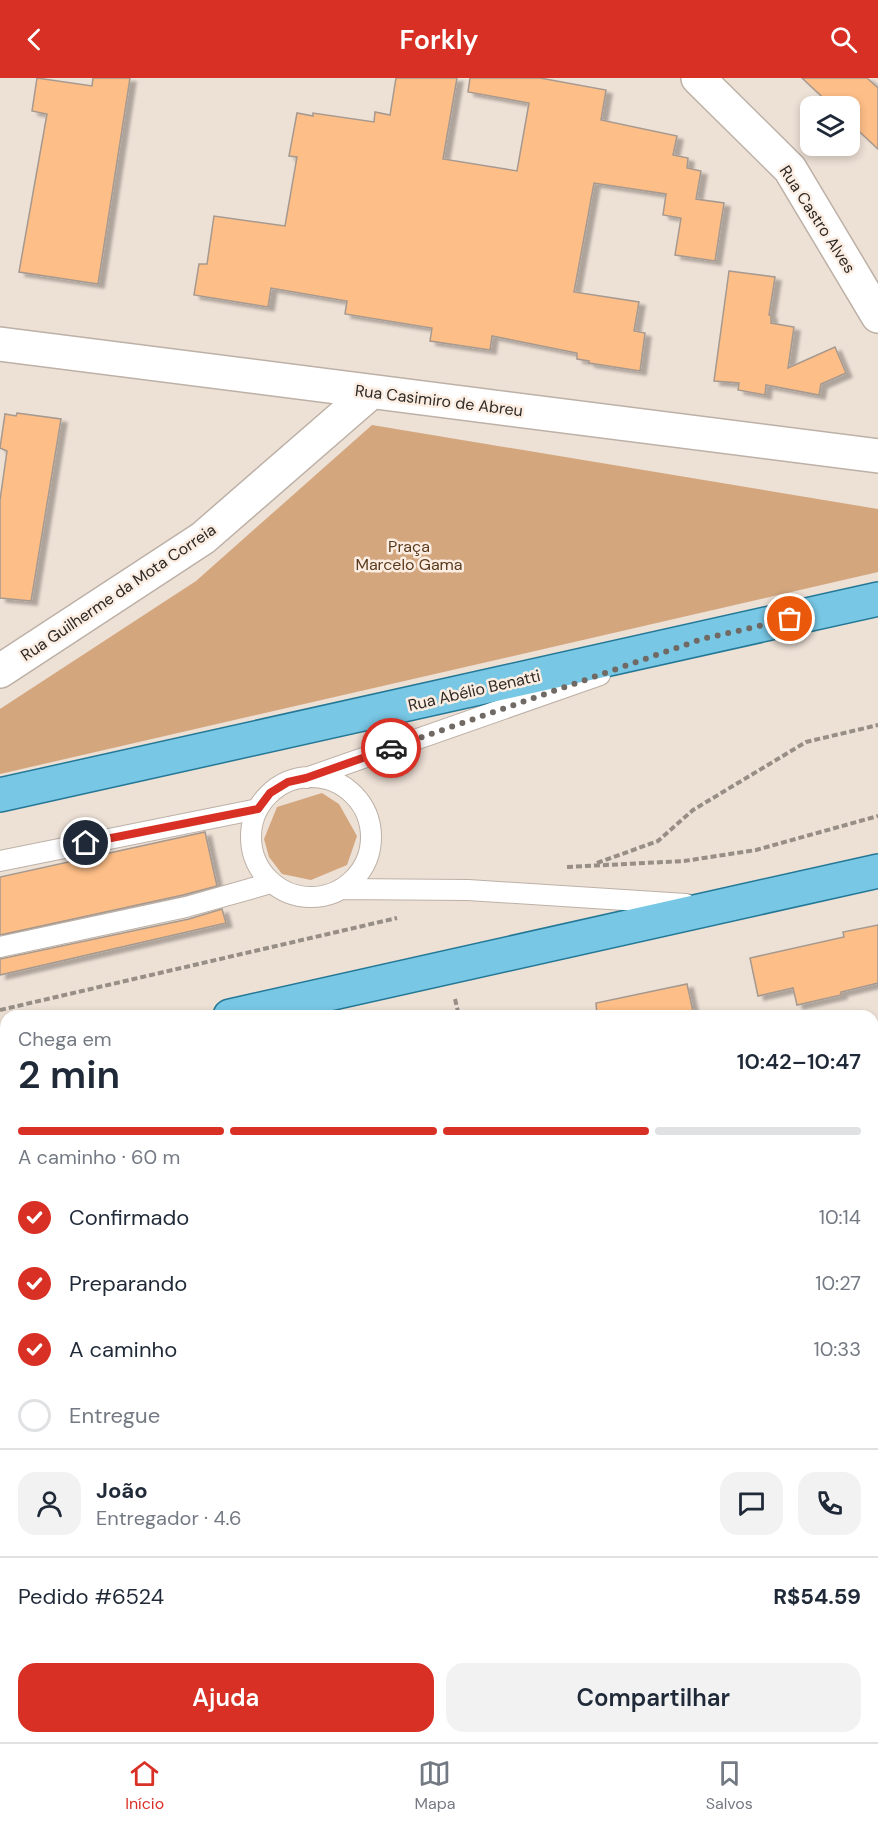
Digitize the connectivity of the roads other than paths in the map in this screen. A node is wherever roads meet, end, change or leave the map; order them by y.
1 (698, 78) edge
2 (878, 316) edge
3 (0, 344) edge
4 (371, 392) junction
5 (878, 456) edge
6 (878, 599) edge
7 (702, 639) junction
8 (0, 671) edge
9 (306, 778) junction
10 (0, 795) edge
11 (258, 809) junction
12 (0, 861) edge
13 (878, 871) edge
14 (272, 883) junction
15 (341, 889) junction
16 (721, 907) junction
17 (0, 946) edge
18 (257, 1010) edge

1 - 2 street, Rua Castro Alves
3 - 4 street, Rua Casimiro de Abreu
4 - 5 street, Rua Casimiro de Abreu
4 - 8 street, Rua Guilherme da Mota Correia
6 - 7 main road, Rua Abélio Benatti
7 - 9 lane
7 - 10 main road, Rua Abélio Benatti
9 - 11 lane
9 - 15 lane
11 - 12 lane
11 - 14 lane
13 - 16 main road
14 - 15 lane
14 - 17 lane
15 - 16 lane
16 - 18 main road

